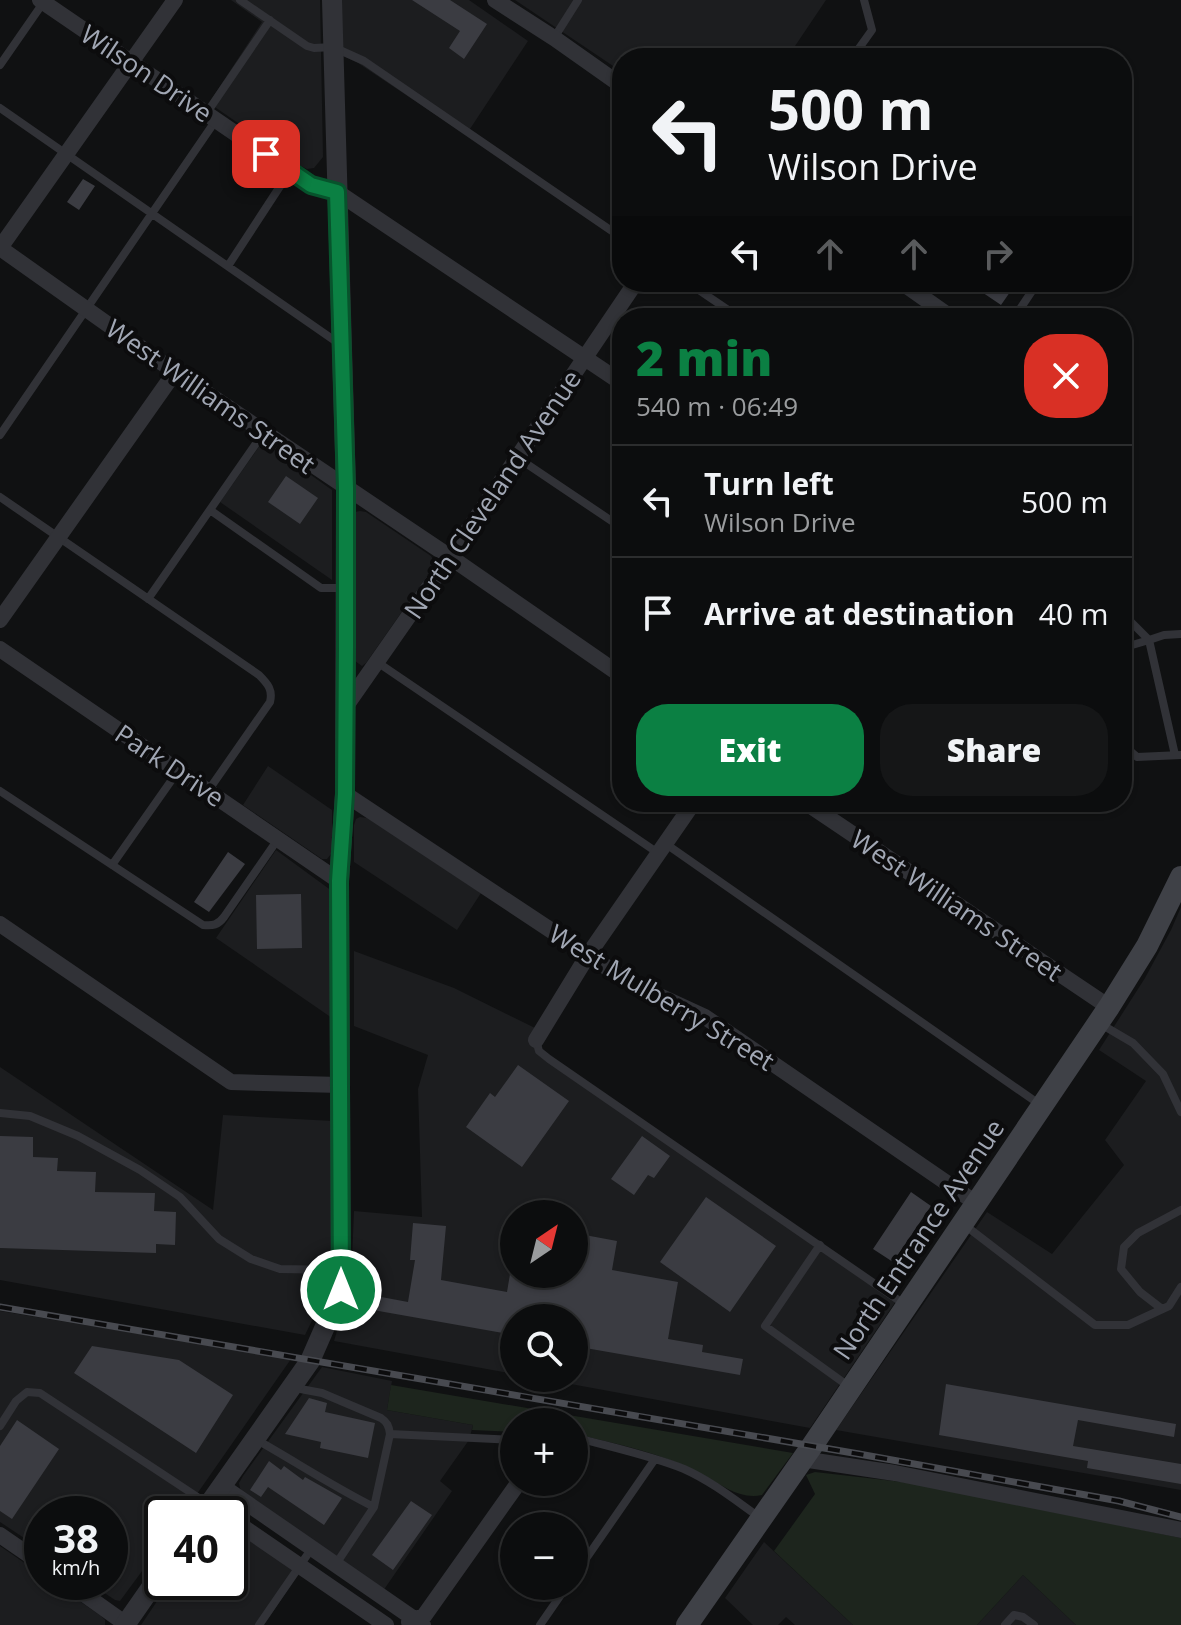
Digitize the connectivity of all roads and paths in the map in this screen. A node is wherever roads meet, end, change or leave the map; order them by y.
1 (175, 0) edge
2 (240, 0) edge
3 (332, 0) edge
4 (495, 0) edge
5 (578, 0) edge
6 (864, 0) edge
7 (42, 1) edge
8 (270, 20) junction
9 (554, 38) junction
10 (333, 47) junction
11 (859, 48) edge
12 (132, 64) junction
13 (0, 65) edge
14 (612, 79) edge
15 (0, 108) edge
16 (211, 117) junction
17 (67, 155) junction
18 (290, 171) junction
19 (337, 192) junction
20 (152, 214) junction
21 (612, 231) edge
22 (0, 248) edge
23 (228, 266) junction
24 (702, 292) edge
25 (915, 292) edge
26 (725, 308) edge
27 (938, 308) edge
28 (86, 309) junction
29 (612, 318) edge
30 (341, 345) junction
31 (585, 358) junction
32 (175, 372) junction
33 (612, 376) edge
34 (264, 432) junction
35 (0, 435) edge
36 (518, 457) junction
37 (346, 488) junction
38 (0, 497) edge
39 (210, 510) junction
40 (612, 521) edge
41 (58, 537) junction
42 (450, 557) junction
43 (346, 588) junction
44 (148, 599) junction
45 (0, 620) edge
46 (1132, 623) edge
47 (1181, 634) edge
48 (1149, 640) junction
49 (1132, 645) edge
50 (0, 649) edge
51 (377, 662) junction
52 (612, 669) edge
53 (346, 706) junction
54 (1132, 754) edge
55 (1178, 755) edge
56 (178, 771) junction
57 (0, 791) edge
58 (208, 791) junction
59 (345, 794) junction
60 (687, 812) edge
61 (819, 812) edge
62 (278, 839) junction
63 (662, 848) junction
64 (112, 865) junction
65 (1181, 877) edge
66 (339, 881) junction
67 (0, 924) edge
68 (588, 955) junction
69 (1104, 1015) junction
70 (536, 1040) joint
71 (340, 1085) junction
72 (1042, 1106) junction
73 (1181, 1112) edge
74 (0, 1113) edge
75 (976, 1203) junction
76 (1181, 1210) edge
77 (962, 1223) junction
78 (820, 1245) junction
79 (340, 1270) junction
80 (1181, 1287) edge
81 (907, 1305) junction
82 (1162, 1309) junction
83 (291, 1387) junction
84 (851, 1388) junction
85 (0, 1426) edge
86 (390, 1434) junction
87 (255, 1438) junction
88 (500, 1439) edge
89 (588, 1441) edge
90 (655, 1459) junction
91 (802, 1459) junction
92 (222, 1486) junction
93 (190, 1496) edge
94 (218, 1496) edge
95 (509, 1496) edge
96 (374, 1507) junction
97 (761, 1518) junction
98 (248, 1530) edge
99 (1181, 1530) edge
100 (0, 1535) edge
101 (312, 1548) junction
102 (24, 1552) edge
103 (588, 1556) edge
104 (335, 1565) junction
105 (300, 1566) junction
106 (144, 1598) edge
107 (92, 1600) edge
108 (557, 1600) edge
109 (414, 1623) edge
110 (126, 1624) edge
111 (259, 1625) edge
112 (386, 1625) edge
113 (540, 1625) edge
114 (687, 1625) edge
115 (1005, 1625) edge
116 (1034, 1625) edge

1 - 12 street
2 - 8 lane
3 - 10 street
4 - 9 street
5 - 9 lane
6 - 11 lane
7 - 12 street, Wilson Drive
7 - 13 lane
8 - 10 lane
8 - 16 lane
9 - 14 street
10 - 19 street
10 - 21 lane
12 - 16 street, Wilson Drive
12 - 17 street
15 - 17 lane
16 - 18 street, Wilson Drive
16 - 20 lane
17 - 20 lane
17 - 22 street
18 - 19 street, Wilson Drive
18 - 23 lane
19 - 30 street
19 - 31 street, Wilson Drive
20 - 23 lane
20 - 28 lane
22 - 28 street, West Williams Street
23 - 30 lane
24 - 26 lane
25 - 27 street
28 - 32 street, West Williams Street
28 - 35 lane
29 - 31 street, North Cleveland Avenue
30 - 37 street
31 - 33 street, Wilson Drive
31 - 36 street, North Cleveland Avenue
32 - 34 street, West Williams Street
32 - 41 street
34 - 37 street, West Williams Street
34 - 39 lane
36 - 40 lane
36 - 42 street, North Cleveland Avenue
37 - 42 street, West Williams Street
37 - 43 street
38 - 41 lane
39 - 43 lane
39 - 44 lane
41 - 44 lane
41 - 45 street
42 - 51 street, North Cleveland Avenue
42 - 52 street, West Williams Street
43 - 53 street
44 - 58 lane
46 - 48 lane
47 - 48 lane
48 - 49 lane
48 - 55 lane
50 - 56 street, Park Drive
51 - 53 street, North Cleveland Avenue
51 - 63 lane
53 - 59 street
54 - 55 lane
56 - 58 street, Park Drive
56 - 64 lane
57 - 64 lane
58 - 62 street, Park Drive
59 - 66 street
59 - 68 street, West Mulberry Street
60 - 63 street
61 - 69 street, West Williams Street
62 - 64 lane
62 - 66 street, Park Drive
63 - 68 street
63 - 72 lane
65 - 69 main road, North Entrance Avenue
66 - 71 street
67 - 71 street
68 - 70 street
68 - 75 street, West Mulberry Street
69 - 72 main road, North Entrance Avenue
69 - 73 lane
70 - 78 lane
71 - 79 street
72 - 75 main road, North Entrance Avenue
74 - 79 lane
75 - 77 main road, North Entrance Avenue
76 - 82 lane
77 - 81 main road, North Entrance Avenue
77 - 82 lane
78 - 81 lane
78 - 84 lane
79 - 83 street
80 - 82 lane
81 - 84 main road, North Entrance Avenue
83 - 86 lane
83 - 87 street
84 - 91 main road, North Entrance Avenue
85 - 93 lane
86 - 88 lane
86 - 96 lane
87 - 92 street
87 - 96 lane
89 - 90 lane
90 - 97 lane
90 - 103 lane
91 - 97 main road, North Entrance Avenue
91 - 99 street
92 - 94 street
92 - 101 street
95 - 109 street
96 - 104 lane
97 - 114 main road, North Entrance Avenue
98 - 105 street
100 - 102 street
101 - 104 street
101 - 105 lane
104 - 109 street
105 - 111 lane
105 - 112 street
106 - 110 street
107 - 110 street
108 - 113 lane
115 - 116 lane

